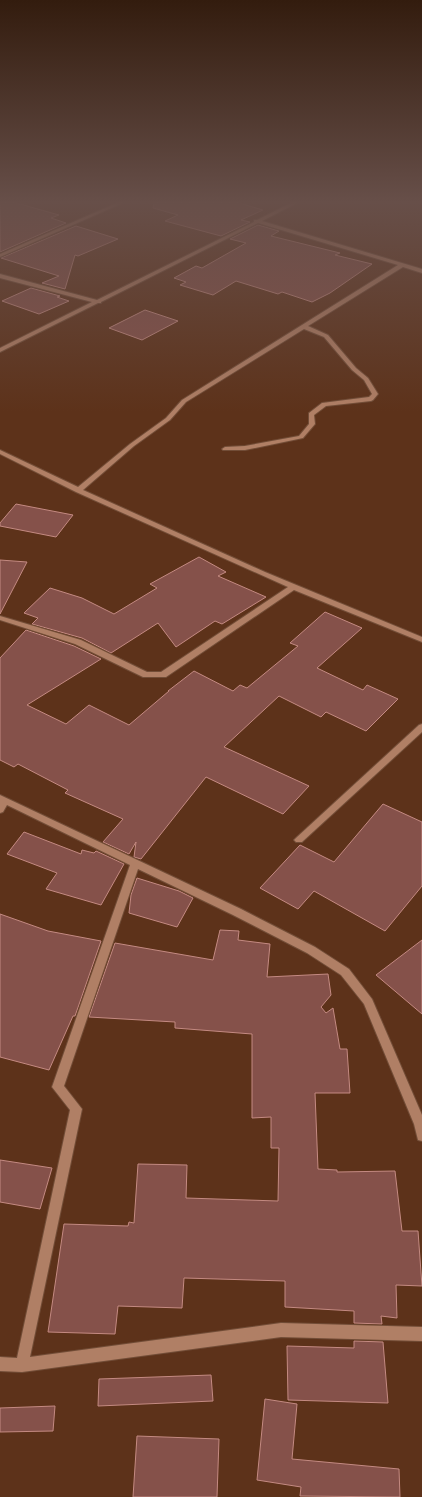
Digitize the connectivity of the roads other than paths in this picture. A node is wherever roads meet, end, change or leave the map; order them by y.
1 (157, 272) edge
2 (391, 272) edge
3 (0, 276) edge
4 (99, 302) junction
5 (305, 327) junction
6 (0, 350) edge
7 (225, 449) dead end
8 (0, 452) edge
9 (78, 491) junction
10 (292, 588) junction
11 (0, 618) edge
12 (422, 640) edge
13 (422, 727) edge
14 (2, 799) edge
15 (0, 810) edge
16 (299, 840) dead end
17 (135, 864) junction
18 (422, 1136) edge
19 (422, 1334) edge
20 (0, 1364) edge
21 (22, 1365) junction

1 - 4 street
2 - 5 street
3 - 4 street
4 - 6 street
5 - 7 street
5 - 9 street
8 - 9 street
9 - 10 street
10 - 11 street
10 - 12 street
13 - 16 street
14 - 15 street
14 - 17 street
17 - 18 street
17 - 21 street
19 - 21 street
20 - 21 street

